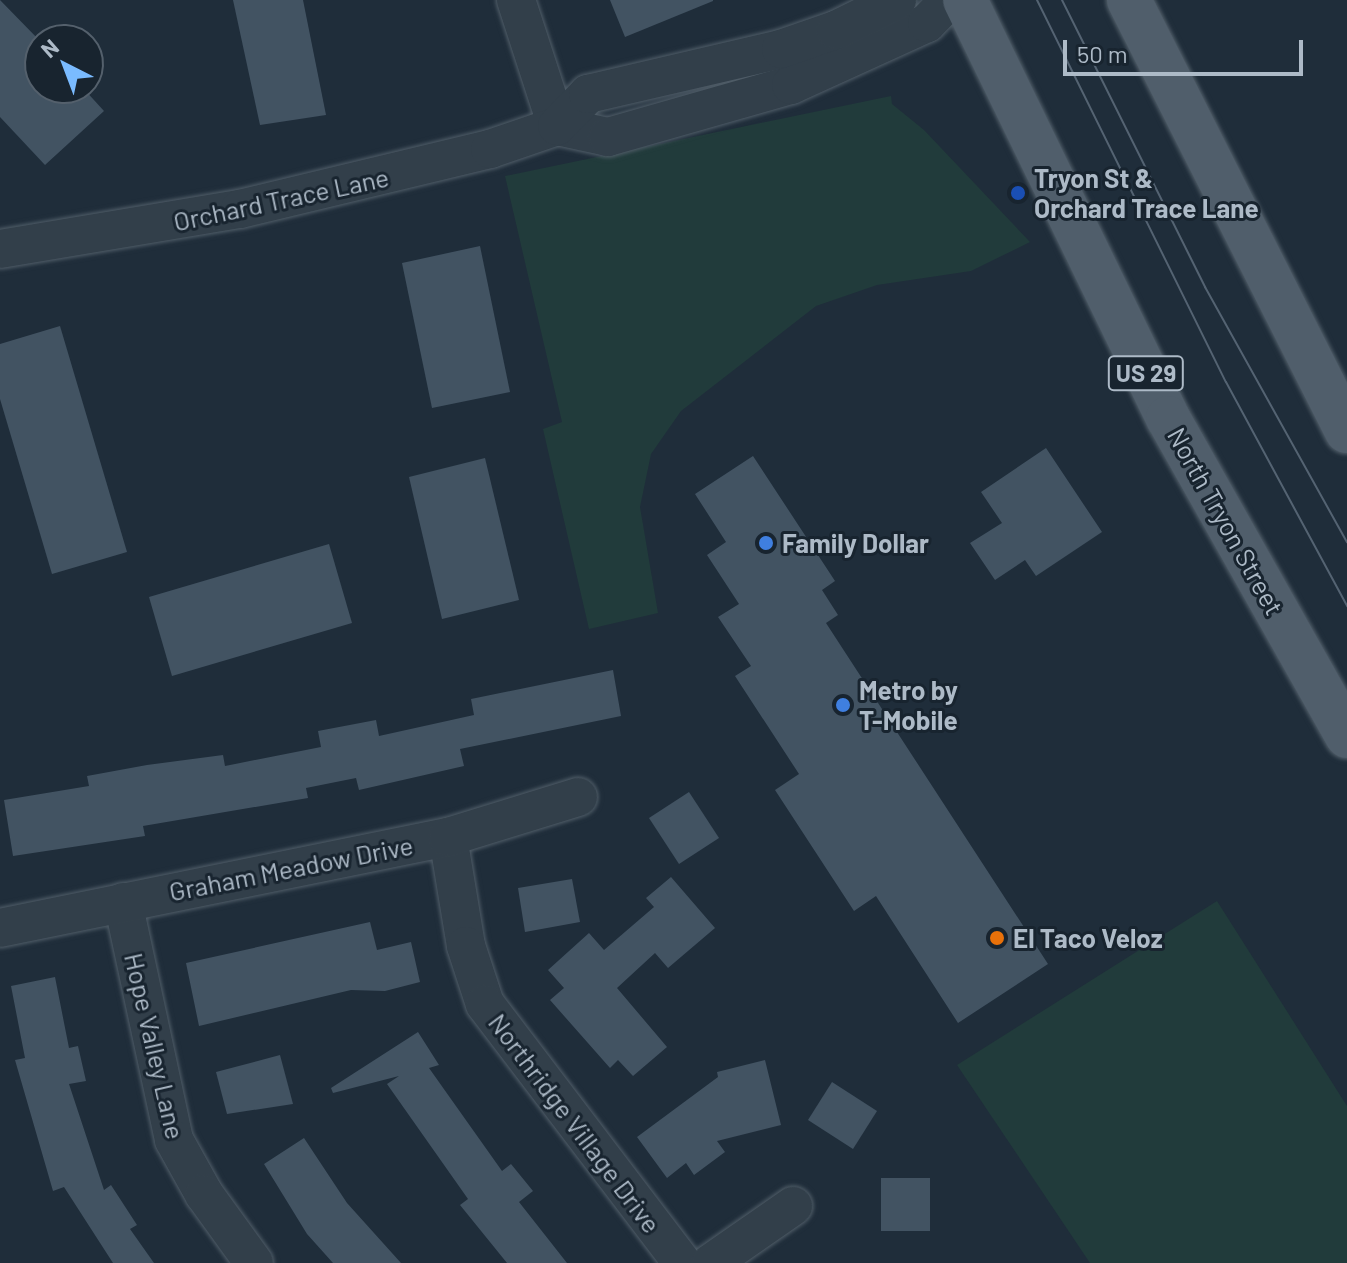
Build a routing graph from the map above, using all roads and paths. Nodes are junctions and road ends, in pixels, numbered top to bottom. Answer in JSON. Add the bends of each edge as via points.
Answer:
{"nodes":[{"id":1,"x":516,"y":0,"type":"edge"},
{"id":2,"x":897,"y":0,"type":"edge"},
{"id":3,"x":949,"y":0,"type":"edge"},
{"id":4,"x":965,"y":0,"type":"edge"},
{"id":5,"x":1129,"y":0,"type":"edge"},
{"id":6,"x":557,"y":126,"type":"junction"},
{"id":7,"x":0,"y":249,"type":"edge"},
{"id":8,"x":1347,"y":431,"type":"edge"},
{"id":9,"x":1347,"y":736,"type":"edge"},
{"id":10,"x":578,"y":797,"type":"dead end"},
{"id":11,"x":448,"y":837,"type":"junction"},
{"id":12,"x":123,"y":902,"type":"junction"},
{"id":13,"x":0,"y":928,"type":"edge"},
{"id":14,"x":793,"y":1206,"type":"dead end"},
{"id":15,"x":254,"y":1263,"type":"edge"},
{"id":16,"x":682,"y":1263,"type":"edge"},
{"id":17,"x":711,"y":1263,"type":"edge"}],
"edges":[{"from":1,"to":6,"type":"street"},
{"from":2,"to":6,"type":"street","name":"Orchard Trace Lane","via":[[781,49],[588,94]]},
{"from":3,"to":6,"type":"street","name":"Orchard Trace Lane","via":[[927,23],[791,85],[608,137]]},
{"from":4,"to":9,"type":"main road","name":"North Tryon Street","number":"US 29","via":[[1168,418]]},
{"from":5,"to":8,"type":"main road"},
{"from":6,"to":7,"type":"street","name":"Orchard Trace Lane","via":[[376,180],[81,239]]},
{"from":10,"to":11,"type":"street","name":"Graham Meadow Drive"},
{"from":11,"to":12,"type":"street","name":"Graham Meadow Drive"},
{"from":11,"to":16,"type":"street","name":"Northridge Village Drive","via":[[466,946],[485,1004]]},
{"from":12,"to":13,"type":"street","name":"Graham Meadow Drive"},
{"from":12,"to":15,"type":"street","name":"Hope Valley Lane","via":[[174,1140],[204,1194]]},
{"from":14,"to":17,"type":"street"}]}
